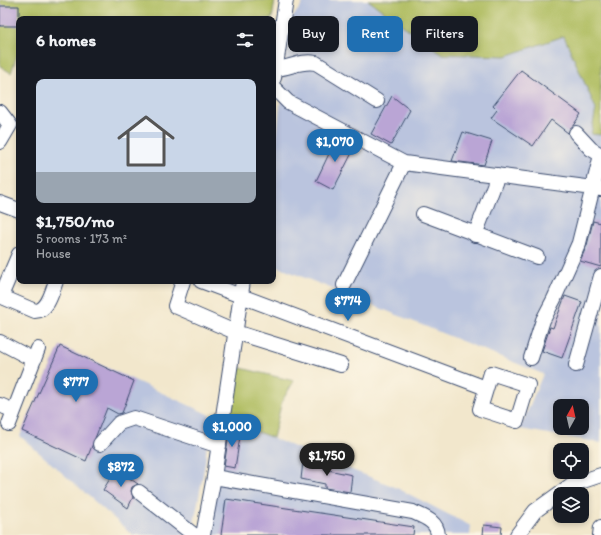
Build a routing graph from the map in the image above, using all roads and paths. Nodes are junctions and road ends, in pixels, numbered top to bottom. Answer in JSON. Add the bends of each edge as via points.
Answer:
{"nodes":[{"id":1,"x":286,"y":0,"type":"edge"},
{"id":2,"x":276,"y":62,"type":"edge"},
{"id":3,"x":276,"y":74,"type":"edge"},
{"id":4,"x":276,"y":90,"type":"edge"},
{"id":5,"x":377,"y":101,"type":"dead end"},
{"id":6,"x":0,"y":112,"type":"edge"},
{"id":7,"x":576,"y":133,"type":"dead end"},
{"id":8,"x":0,"y":142,"type":"edge"},
{"id":9,"x":601,"y":155,"type":"edge"},
{"id":10,"x":404,"y":163,"type":"junction"},
{"id":11,"x":498,"y":175,"type":"junction"},
{"id":12,"x":597,"y":188,"type":"edge"},
{"id":13,"x":0,"y":203,"type":"edge"},
{"id":14,"x":16,"y":209,"type":"edge"},
{"id":15,"x":423,"y":214,"type":"dead end"},
{"id":16,"x":475,"y":235,"type":"junction"},
{"id":17,"x":538,"y":257,"type":"dead end"},
{"id":18,"x":16,"y":261,"type":"edge"},
{"id":19,"x":601,"y":277,"type":"edge"},
{"id":20,"x":55,"y":284,"type":"edge"},
{"id":21,"x":182,"y":284,"type":"edge"},
{"id":22,"x":209,"y":284,"type":"edge"},
{"id":23,"x":243,"y":284,"type":"edge"},
{"id":24,"x":344,"y":285,"type":"dead end"},
{"id":25,"x":0,"y":296,"type":"edge"},
{"id":26,"x":241,"y":296,"type":"junction"},
{"id":27,"x":235,"y":332,"type":"junction"},
{"id":28,"x":0,"y":343,"type":"edge"},
{"id":29,"x":531,"y":358,"type":"dead end"},
{"id":30,"x":341,"y":365,"type":"dead end"},
{"id":31,"x":576,"y":365,"type":"dead end"},
{"id":32,"x":486,"y":388,"type":"dead end"},
{"id":33,"x":0,"y":406,"type":"edge"},
{"id":34,"x":14,"y":411,"type":"junction"},
{"id":35,"x":9,"y":424,"type":"dead end"},
{"id":36,"x":100,"y":444,"type":"dead end"},
{"id":37,"x":219,"y":446,"type":"junction"},
{"id":38,"x":601,"y":475,"type":"edge"},
{"id":39,"x":214,"y":477,"type":"junction"},
{"id":40,"x":139,"y":492,"type":"dead end"},
{"id":41,"x":601,"y":527,"type":"edge"},
{"id":42,"x":194,"y":535,"type":"edge"},
{"id":43,"x":203,"y":535,"type":"edge"},
{"id":44,"x":438,"y":535,"type":"edge"},
{"id":45,"x":517,"y":535,"type":"edge"},
{"id":46,"x":600,"y":535,"type":"edge"}],
"edges":[{"from":1,"to":2,"type":"street"},
{"from":3,"to":5,"type":"street","via":[[306,61],[316,63]]},
{"from":4,"to":10,"type":"street","via":[[288,102]]},
{"from":6,"to":8,"type":"street","via":[[10,125]]},
{"from":7,"to":9,"type":"street"},
{"from":9,"to":12,"type":"street"},
{"from":10,"to":11,"type":"street"},
{"from":10,"to":24,"type":"street"},
{"from":11,"to":12,"type":"street"},
{"from":11,"to":16,"type":"street"},
{"from":12,"to":29,"type":"street","via":[[579,242],[543,320]]},
{"from":13,"to":14,"type":"street"},
{"from":15,"to":16,"type":"street"},
{"from":16,"to":17,"type":"street"},
{"from":18,"to":25,"type":"street"},
{"from":19,"to":31,"type":"street"},
{"from":20,"to":25,"type":"street","via":[[45,307],[40,311]]},
{"from":21,"to":27,"type":"street","via":[[175,306]]},
{"from":22,"to":26,"type":"street"},
{"from":23,"to":26,"type":"street"},
{"from":26,"to":27,"type":"street"},
{"from":26,"to":32,"type":"street"},
{"from":27,"to":30,"type":"street"},
{"from":27,"to":37,"type":"street"},
{"from":28,"to":34,"type":"street","via":[[36,354]]},
{"from":33,"to":34,"type":"street"},
{"from":34,"to":35,"type":"street"},
{"from":36,"to":37,"type":"street","via":[[120,423],[134,418]]},
{"from":37,"to":39,"type":"street"},
{"from":38,"to":45,"type":"street","via":[[571,485],[535,511]]},
{"from":39,"to":43,"type":"street"},
{"from":39,"to":44,"type":"street","via":[[413,512],[429,519]]},
{"from":40,"to":42,"type":"street"},
{"from":41,"to":46,"type":"street"}]}
